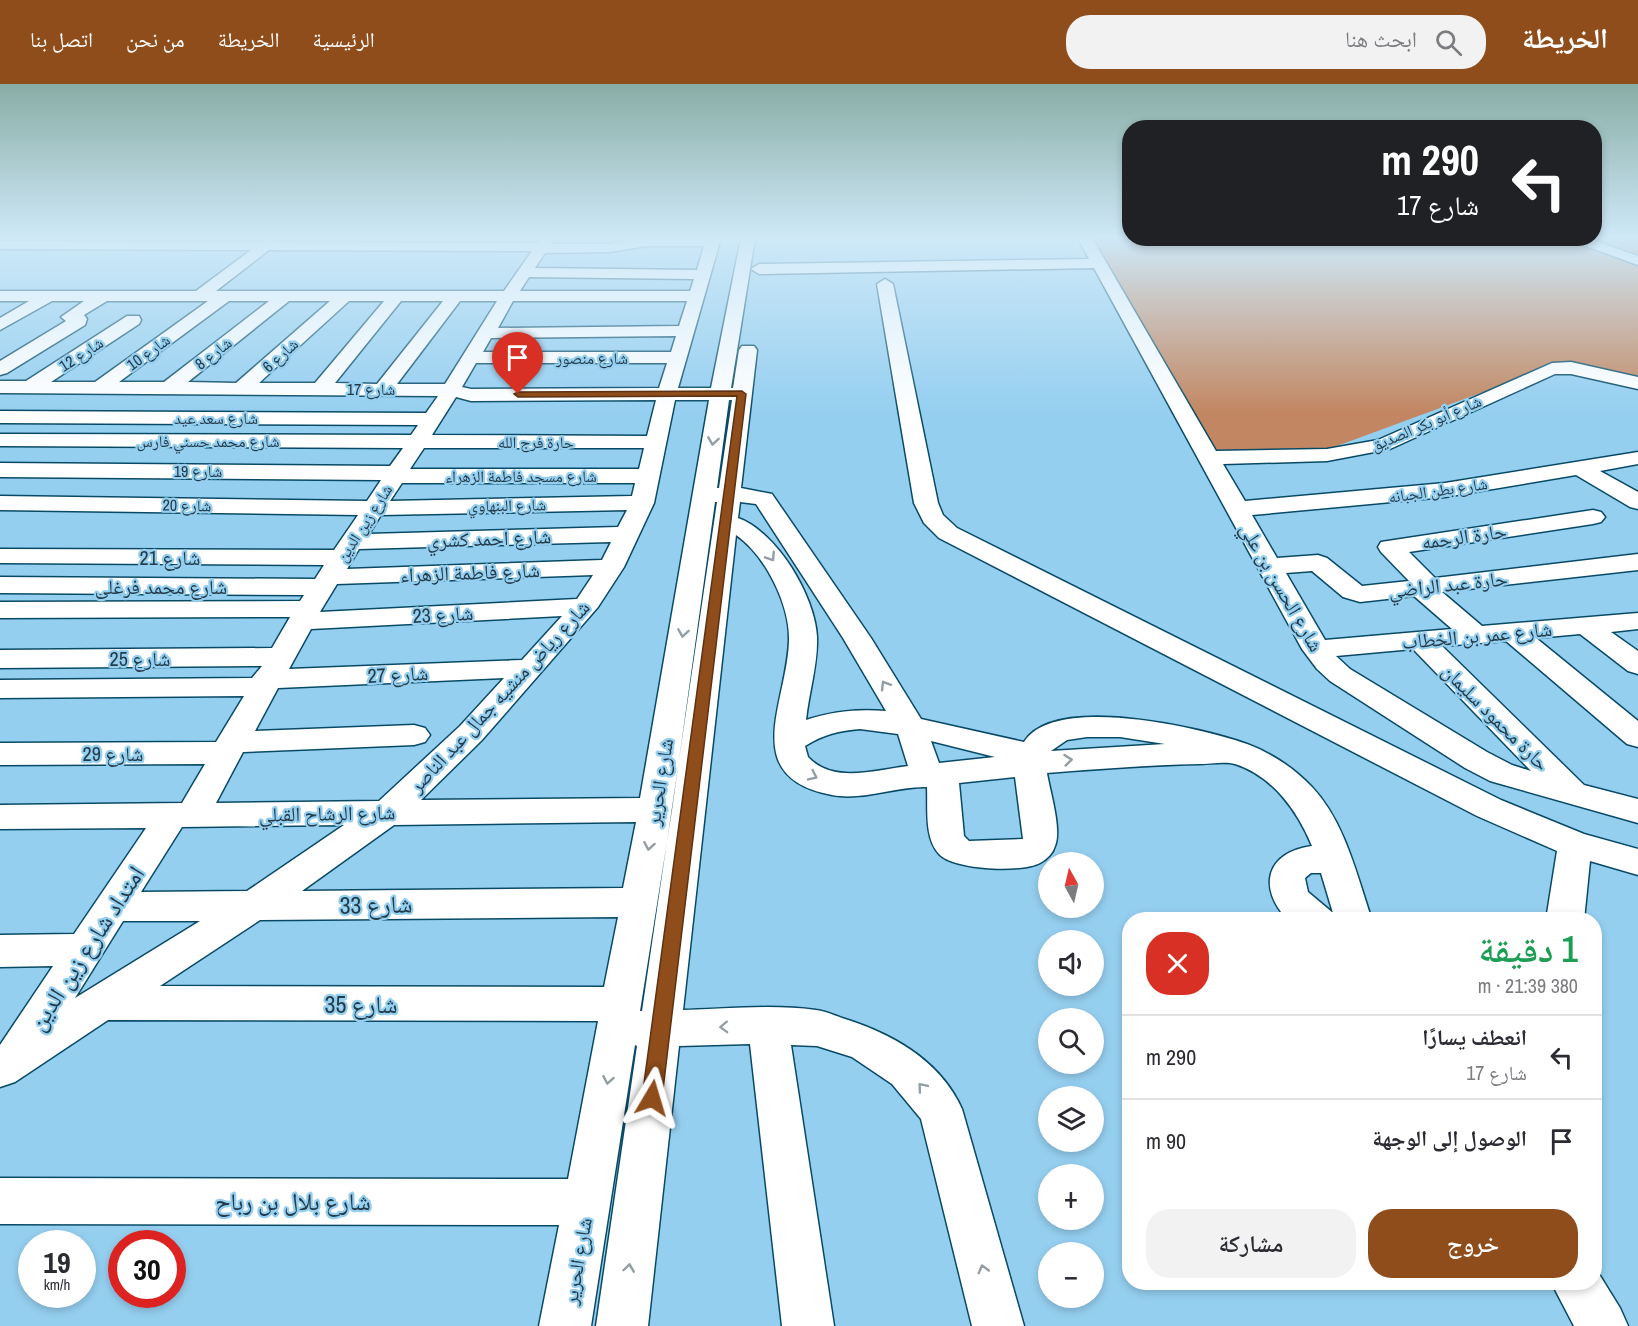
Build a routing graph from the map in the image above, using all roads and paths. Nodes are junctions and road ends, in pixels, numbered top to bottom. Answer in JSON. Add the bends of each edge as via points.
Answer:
{"nodes":[{"id":1,"x":0,"y":296,"type":"edge"},
{"id":2,"x":49,"y":296,"type":"junction"},
{"id":3,"x":104,"y":296,"type":"junction"},
{"id":4,"x":200,"y":296,"type":"joint"},
{"id":5,"x":507,"y":296,"type":"edge"},
{"id":6,"x":668,"y":296,"type":"edge"},
{"id":7,"x":697,"y":296,"type":"edge"},
{"id":8,"x":745,"y":296,"type":"edge"},
{"id":9,"x":887,"y":296,"type":"edge"},
{"id":10,"x":1117,"y":296,"type":"edge"},
{"id":11,"x":225,"y":297,"type":"junction"},
{"id":12,"x":284,"y":297,"type":"junction"},
{"id":13,"x":344,"y":297,"type":"junction"},
{"id":14,"x":396,"y":297,"type":"junction"},
{"id":15,"x":454,"y":297,"type":"joint"},
{"id":16,"x":42,"y":317,"type":"dead end"},
{"id":17,"x":106,"y":320,"type":"dead end"},
{"id":18,"x":0,"y":325,"type":"edge"},
{"id":19,"x":0,"y":341,"type":"edge"},
{"id":20,"x":470,"y":358,"type":"junction"},
{"id":21,"x":0,"y":369,"type":"edge"},
{"id":22,"x":1638,"y":383,"type":"edge"},
{"id":23,"x":0,"y":387,"type":"edge"},
{"id":24,"x":30,"y":387,"type":"junction"},
{"id":25,"x":100,"y":387,"type":"junction"},
{"id":26,"x":169,"y":388,"type":"junction"},
{"id":27,"x":242,"y":388,"type":"junction"},
{"id":28,"x":320,"y":389,"type":"junction"},
{"id":29,"x":383,"y":389,"type":"junction"},
{"id":30,"x":451,"y":390,"type":"junction"},
{"id":31,"x":731,"y":394,"type":"junction"},
{"id":32,"x":665,"y":401,"type":"junction"},
{"id":33,"x":0,"y":417,"type":"edge"},
{"id":34,"x":432,"y":419,"type":"junction"},
{"id":35,"x":0,"y":440,"type":"edge"},
{"id":36,"x":416,"y":442,"type":"junction"},
{"id":37,"x":656,"y":442,"type":"junction"},
{"id":38,"x":1208,"y":458,"type":"junction"},
{"id":39,"x":1638,"y":458,"type":"edge"},
{"id":40,"x":1577,"y":467,"type":"junction"},
{"id":41,"x":0,"y":470,"type":"edge"},
{"id":42,"x":395,"y":475,"type":"junction"},
{"id":43,"x":645,"y":489,"type":"junction"},
{"id":44,"x":1638,"y":502,"type":"edge"},
{"id":45,"x":0,"y":503,"type":"edge"},
{"id":46,"x":720,"y":504,"type":"junction"},
{"id":47,"x":373,"y":508,"type":"junction"},
{"id":48,"x":1237,"y":509,"type":"junction"},
{"id":49,"x":1593,"y":517,"type":"dead end"},
{"id":50,"x":627,"y":534,"type":"junction"},
{"id":51,"x":466,"y":539,"type":"junction"},
{"id":52,"x":0,"y":556,"type":"edge"},
{"id":53,"x":1638,"y":562,"type":"edge"},
{"id":54,"x":335,"y":566,"type":"junction"},
{"id":55,"x":1269,"y":566,"type":"junction"},
{"id":56,"x":611,"y":567,"type":"junction"},
{"id":57,"x":455,"y":572,"type":"junction"},
{"id":58,"x":0,"y":585,"type":"edge"},
{"id":59,"x":1425,"y":586,"type":"junction"},
{"id":60,"x":585,"y":608,"type":"junction"},
{"id":61,"x":0,"y":610,"type":"edge"},
{"id":62,"x":304,"y":615,"type":"junction"},
{"id":63,"x":1638,"y":621,"type":"edge"},
{"id":64,"x":1586,"y":626,"type":"junction"},
{"id":65,"x":1512,"y":632,"type":"junction"},
{"id":66,"x":1476,"y":635,"type":"junction"},
{"id":67,"x":1420,"y":640,"type":"junction"},
{"id":68,"x":1371,"y":644,"type":"junction"},
{"id":69,"x":1316,"y":649,"type":"junction"},
{"id":70,"x":0,"y":659,"type":"edge"},
{"id":71,"x":1638,"y":665,"type":"edge"},
{"id":72,"x":1393,"y":666,"type":"dead end"},
{"id":73,"x":531,"y":668,"type":"junction"},
{"id":74,"x":269,"y":675,"type":"junction"},
{"id":75,"x":0,"y":689,"type":"edge"},
{"id":76,"x":911,"y":727,"type":"junction"},
{"id":77,"x":414,"y":735,"type":"dead end"},
{"id":78,"x":1638,"y":737,"type":"edge"},
{"id":79,"x":790,"y":741,"type":"junction"},
{"id":80,"x":228,"y":747,"type":"junction"},
{"id":81,"x":0,"y":754,"type":"edge"},
{"id":82,"x":1030,"y":759,"type":"junction"},
{"id":83,"x":935,"y":775,"type":"junction"},
{"id":84,"x":1573,"y":794,"type":"junction"},
{"id":85,"x":655,"y":810,"type":"junction"},
{"id":86,"x":1638,"y":811,"type":"edge"},
{"id":87,"x":388,"y":812,"type":"junction"},
{"id":88,"x":182,"y":815,"type":"junction"},
{"id":89,"x":0,"y":817,"type":"edge"},
{"id":90,"x":1575,"y":844,"type":"junction"},
{"id":91,"x":1332,"y":860,"type":"junction"},
{"id":92,"x":1638,"y":862,"type":"edge"},
{"id":93,"x":639,"y":902,"type":"junction"},
{"id":94,"x":253,"y":906,"type":"junction"},
{"id":95,"x":113,"y":907,"type":"junction"},
{"id":96,"x":1307,"y":912,"type":"edge"},
{"id":97,"x":1351,"y":912,"type":"edge"},
{"id":98,"x":1565,"y":912,"type":"edge"},
{"id":99,"x":85,"y":950,"type":"junction"},
{"id":100,"x":0,"y":951,"type":"edge"},
{"id":101,"x":667,"y":983,"type":"junction"},
{"id":102,"x":101,"y":1003,"type":"junction"},
{"id":103,"x":621,"y":1006,"type":"junction"},
{"id":104,"x":768,"y":1026,"type":"junction"},
{"id":105,"x":662,"y":1029,"type":"junction"},
{"id":106,"x":8,"y":1058,"type":"edge"},
{"id":107,"x":0,"y":1201,"type":"edge"},
{"id":108,"x":587,"y":1202,"type":"junction"},
{"id":109,"x":1581,"y":1290,"type":"edge"},
{"id":110,"x":565,"y":1326,"type":"edge"},
{"id":111,"x":622,"y":1326,"type":"edge"},
{"id":112,"x":808,"y":1326,"type":"edge"},
{"id":113,"x":998,"y":1326,"type":"edge"},
{"id":114,"x":1602,"y":1326,"type":"edge"}],
"edges":[{"from":1,"to":2,"type":"street"},
{"from":2,"to":3,"type":"street"},
{"from":2,"to":18,"type":"street"},
{"from":3,"to":4,"type":"street"},
{"from":3,"to":21,"type":"street","via":[[69,317],[79,321]]},
{"from":4,"to":11,"type":"street"},
{"from":5,"to":20,"type":"street","name":"شارع زين الدين"},
{"from":6,"to":20,"type":"street","name":"شارع منصور"},
{"from":7,"to":32,"type":"street","name":"شارع رياض منشيه جمال عبد الناصر"},
{"from":8,"to":31,"type":"street","name":"شارع الحرير"},
{"from":9,"to":90,"type":"street","via":[[926,503],[932,518],[948,533],[1478,803]]},
{"from":10,"to":38,"type":"street","name":"شارع الحسن بن علي"},
{"from":11,"to":12,"type":"street"},
{"from":11,"to":25,"type":"street","name":"شارع 10"},
{"from":12,"to":13,"type":"street"},
{"from":12,"to":26,"type":"street","name":"شارع 8"},
{"from":13,"to":14,"type":"street"},
{"from":13,"to":27,"type":"street","name":"شارع 6"},
{"from":14,"to":15,"type":"street"},
{"from":14,"to":28,"type":"street"},
{"from":15,"to":29,"type":"street"},
{"from":16,"to":19,"type":"street"},
{"from":17,"to":24,"type":"street","name":"شارع 12","via":[[142,321]]},
{"from":20,"to":30,"type":"street","name":"شارع زين الدين"},
{"from":22,"to":38,"type":"street","name":"شارع أبو بكر الصديق","via":[[1562,368],[1383,445],[1327,455]]},
{"from":23,"to":24,"type":"street","name":"شارع 17"},
{"from":24,"to":25,"type":"street","name":"شارع 17"},
{"from":25,"to":26,"type":"street","name":"شارع 17"},
{"from":26,"to":27,"type":"street","name":"شارع 17"},
{"from":27,"to":28,"type":"street","name":"شارع 17"},
{"from":28,"to":29,"type":"street","name":"شارع 17"},
{"from":29,"to":30,"type":"street","name":"شارع 17"},
{"from":30,"to":32,"type":"street","name":"شارع 17","via":[[471,394],[565,394],[562,408],[569,412]]},
{"from":30,"to":34,"type":"street","name":"شارع زين الدين"},
{"from":31,"to":32,"type":"street"},
{"from":31,"to":46,"type":"street","name":"شارع الحرير"},
{"from":32,"to":37,"type":"street","name":"شارع رياض منشيه جمال عبد الناصر"},
{"from":33,"to":34,"type":"street","name":"شارع سعد عيد"},
{"from":34,"to":36,"type":"street","name":"شارع زين الدين"},
{"from":35,"to":36,"type":"street","name":"شارع محمد حسني فارس"},
{"from":36,"to":37,"type":"street","name":"حارة فرج الله"},
{"from":36,"to":42,"type":"street","name":"شارع زين الدين"},
{"from":37,"to":43,"type":"street","name":"شارع رياض منشيه جمال عبد الناصر"},
{"from":38,"to":48,"type":"street","name":"شارع الحسن بن علي"},
{"from":39,"to":40,"type":"street","name":"شارع بطن الجبانه"},
{"from":40,"to":44,"type":"street"},
{"from":40,"to":48,"type":"street","name":"شارع بطن الجبانه","via":[[1478,486],[1365,500]]},
{"from":41,"to":42,"type":"street","name":"شارع 19"},
{"from":42,"to":43,"type":"street","name":"شارع مسجد فاطمة الزهراء"},
{"from":42,"to":47,"type":"street","name":"شارع زين الدين"},
{"from":43,"to":47,"type":"street","name":"شارع البنهاوي"},
{"from":43,"to":50,"type":"street","name":"شارع رياض منشيه جمال عبد الناصر"},
{"from":45,"to":47,"type":"street","name":"شارع 20"},
{"from":76,"to":46,"type":"street","one_way":true,"via":[[764,499],[758,496]]},
{"from":46,"to":79,"type":"street","one_way":true,"via":[[760,541],[779,570],[797,614],[803,639]]},
{"from":46,"to":85,"type":"street","name":"شارع الحرير","one_way":true},
{"from":46,"to":101,"type":"street","name":"شارع الحرير"},
{"from":47,"to":54,"type":"street","name":"شارع زين الدين"},
{"from":48,"to":55,"type":"street","name":"شارع الحسن بن علي"},
{"from":49,"to":59,"type":"street","name":"حارة الرحمه","via":[[1390,547]]},
{"from":50,"to":51,"type":"street","name":"شارع احمد كشري"},
{"from":50,"to":56,"type":"street","name":"شارع رياض منشيه جمال عبد الناصر"},
{"from":51,"to":54,"type":"street","name":"شارع احمد كشري"},
{"from":51,"to":57,"type":"street"},
{"from":52,"to":54,"type":"street","name":"شارع 21"},
{"from":53,"to":59,"type":"street","name":"حارة عبد الراضي"},
{"from":54,"to":57,"type":"street","name":"شارع فاطمة الزهراء"},
{"from":54,"to":58,"type":"street","name":"شارع محمد فرغلى"},
{"from":54,"to":62,"type":"street","name":"شارع زين الدين"},
{"from":55,"to":59,"type":"street","name":"حارة عبد الراضي","via":[[1318,563],[1360,594]]},
{"from":55,"to":69,"type":"street","name":"شارع الحسن بن علي"},
{"from":56,"to":57,"type":"street","name":"شارع فاطمة الزهراء"},
{"from":56,"to":60,"type":"street","name":"شارع رياض منشيه جمال عبد الناصر"},
{"from":59,"to":66,"type":"street"},
{"from":60,"to":62,"type":"street","name":"شارع 23"},
{"from":60,"to":73,"type":"street","name":"شارع رياض منشيه جمال عبد الناصر"},
{"from":61,"to":62,"type":"street","name":"شارع 23"},
{"from":62,"to":74,"type":"street","name":"شارع زين الدين"},
{"from":63,"to":64,"type":"street","name":"شارع عمر بن الخطاب"},
{"from":64,"to":65,"type":"street","name":"شارع عمر بن الخطاب"},
{"from":64,"to":71,"type":"street"},
{"from":65,"to":66,"type":"street","name":"شارع عمر بن الخطاب"},
{"from":65,"to":78,"type":"street"},
{"from":66,"to":67,"type":"street","name":"شارع عمر بن الخطاب"},
{"from":67,"to":68,"type":"street","name":"شارع عمر بن الخطاب"},
{"from":67,"to":84,"type":"street","name":"حارة محمود سليمان"},
{"from":68,"to":69,"type":"street","name":"شارع عمر بن الخطاب"},
{"from":68,"to":72,"type":"street"},
{"from":69,"to":84,"type":"street","name":"شارع الحسن بن علي","via":[[1340,675],[1476,760],[1501,773]]},
{"from":70,"to":74,"type":"street","name":"شارع 25"},
{"from":73,"to":74,"type":"street","name":"شارع 27"},
{"from":73,"to":87,"type":"street","name":"شارع رياض منشيه جمال عبد الناصر","via":[[471,733]]},
{"from":74,"to":75,"type":"street","name":"شارع 27"},
{"from":74,"to":80,"type":"street","name":"شارع زين الدين"},
{"from":76,"to":79,"type":"street","via":[[869,719],[834,722],[810,729]]},
{"from":76,"to":82,"type":"street"},
{"from":76,"to":83,"type":"street"},
{"from":77,"to":80,"type":"street","name":"شارع 29"},
{"from":79,"to":83,"type":"street","one_way":true,"via":[[792,760],[808,775],[833,784]]},
{"from":80,"to":81,"type":"street","name":"شارع 29"},
{"from":80,"to":88,"type":"street","name":"شارع زين الدين"},
{"from":82,"to":83,"type":"street"},
{"from":82,"to":83,"type":"street","via":[[1041,835],[1038,846],[1027,854],[958,851],[947,836]]},
{"from":82,"to":91,"type":"street","via":[[1039,741],[1056,732],[1116,727],[1196,739],[1266,767],[1292,786],[1311,808]]},
{"from":84,"to":86,"type":"street","name":"شارع الحسن بن علي"},
{"from":85,"to":87,"type":"street","name":"شارع الرشاح القبلي"},
{"from":85,"to":93,"type":"street","name":"شارع الحرير","one_way":true},
{"from":87,"to":88,"type":"street","name":"شارع الرشاح القبلي"},
{"from":87,"to":94,"type":"street","name":"شارع رياض منشيه جمال عبد الناصر"},
{"from":88,"to":89,"type":"street","name":"شارع الرشاح القبلي"},
{"from":88,"to":95,"type":"street","name":"امتداد شارع زين الدين"},
{"from":90,"to":92,"type":"street"},
{"from":90,"to":98,"type":"street"},
{"from":91,"to":96,"type":"street","via":[[1312,859],[1296,864],[1287,874],[1287,889]]},
{"from":91,"to":97,"type":"street"},
{"from":93,"to":94,"type":"street","name":"شارع 33"},
{"from":93,"to":103,"type":"street","name":"شارع الحرير"},
{"from":94,"to":95,"type":"street","name":"شارع 33"},
{"from":94,"to":102,"type":"street","name":"شارع رياض منشيه جمال عبد الناصر"},
{"from":95,"to":99,"type":"street","name":"امتداد شارع زين الدين"},
{"from":99,"to":100,"type":"street"},
{"from":99,"to":106,"type":"street","name":"امتداد شارع زين الدين"},
{"from":101,"to":103,"type":"street"},
{"from":101,"to":105,"type":"street","name":"شارع الحرير"},
{"from":102,"to":103,"type":"street","name":"شارع 35"},
{"from":102,"to":106,"type":"street","name":"شارع رياض منشيه جمال عبد الناصر"},
{"from":103,"to":105,"type":"street"},
{"from":103,"to":108,"type":"street","name":"شارع الحرير","one_way":true},
{"from":104,"to":105,"type":"street","one_way":true},
{"from":104,"to":112,"type":"street"},
{"from":113,"to":104,"type":"street","one_way":true,"via":[[940,1109],[907,1070],[865,1043],[817,1029]]},
{"from":111,"to":105,"type":"street","name":"شارع الحرير","one_way":true},
{"from":107,"to":108,"type":"street","name":"شارع بلال بن رباح"},
{"from":108,"to":110,"type":"street","name":"شارع الحرير"},
{"from":109,"to":114,"type":"street"}]}
